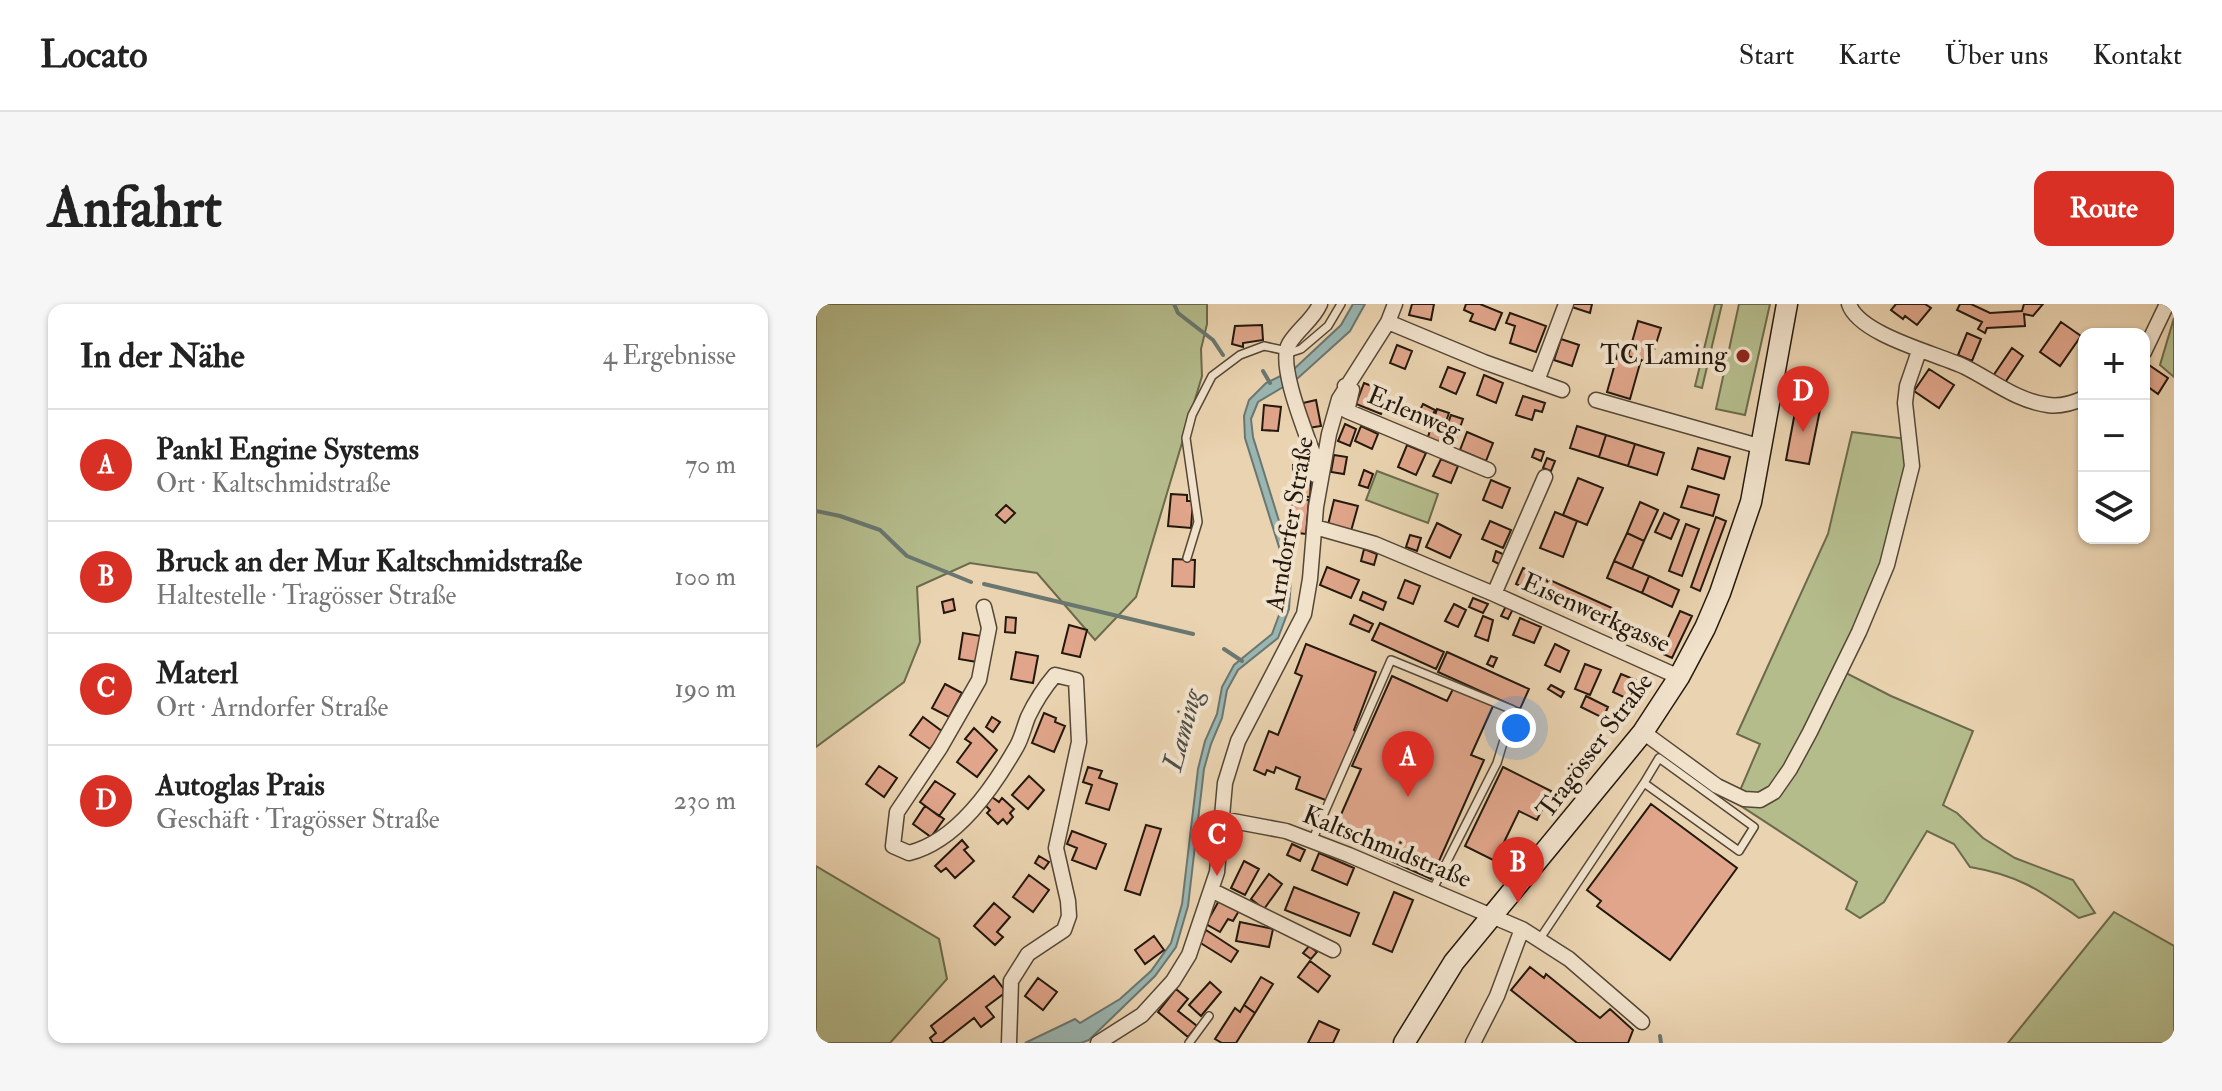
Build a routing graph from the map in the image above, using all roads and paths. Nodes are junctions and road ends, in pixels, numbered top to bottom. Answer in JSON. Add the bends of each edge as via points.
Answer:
{"nodes":[{"id":1,"x":1320,"y":304,"type":"edge"},
{"id":2,"x":1341,"y":304,"type":"edge"},
{"id":3,"x":1395,"y":304,"type":"edge"},
{"id":4,"x":1566,"y":304,"type":"edge"},
{"id":5,"x":1787,"y":304,"type":"edge"},
{"id":6,"x":1849,"y":304,"type":"edge"},
{"id":7,"x":2167,"y":304,"type":"edge"},
{"id":8,"x":1388,"y":322,"type":"junction"},
{"id":9,"x":2150,"y":339,"type":"edge"},
{"id":10,"x":1919,"y":351,"type":"junction"},
{"id":11,"x":1286,"y":358,"type":"junction"},
{"id":12,"x":1537,"y":381,"type":"junction"},
{"id":13,"x":1345,"y":386,"type":"junction"},
{"id":14,"x":1562,"y":390,"type":"dead end"},
{"id":15,"x":2078,"y":399,"type":"edge"},
{"id":16,"x":1596,"y":400,"type":"dead end"},
{"id":17,"x":1762,"y":447,"type":"junction"},
{"id":18,"x":1488,"y":470,"type":"dead end"},
{"id":19,"x":1545,"y":477,"type":"dead end"},
{"id":20,"x":1316,"y":507,"type":"junction"},
{"id":21,"x":1315,"y":527,"type":"junction"},
{"id":22,"x":1187,"y":558,"type":"dead end"},
{"id":23,"x":1494,"y":594,"type":"junction"},
{"id":24,"x":984,"y":607,"type":"dead end"},
{"id":25,"x":1679,"y":677,"type":"junction"},
{"id":26,"x":1643,"y":732,"type":"junction"},
{"id":27,"x":1644,"y":783,"type":"junction"},
{"id":28,"x":1222,"y":819,"type":"junction"},
{"id":29,"x":1312,"y":841,"type":"junction"},
{"id":30,"x":1211,"y":890,"type":"junction"},
{"id":31,"x":1432,"y":891,"type":"junction"},
{"id":32,"x":1491,"y":915,"type":"junction"},
{"id":33,"x":1522,"y":929,"type":"junction"},
{"id":34,"x":1539,"y":940,"type":"junction"},
{"id":35,"x":1333,"y":950,"type":"dead end"},
{"id":36,"x":1209,"y":1016,"type":"dead end"},
{"id":37,"x":1642,"y":1022,"type":"dead end"},
{"id":38,"x":1009,"y":1043,"type":"edge"},
{"id":39,"x":1098,"y":1043,"type":"edge"},
{"id":40,"x":1189,"y":1043,"type":"edge"},
{"id":41,"x":1404,"y":1043,"type":"edge"},
{"id":42,"x":1473,"y":1043,"type":"edge"}],
"edges":[{"from":1,"to":11,"type":"street","via":[[1290,343]]},
{"from":2,"to":11,"type":"lane","via":[[1316,338]]},
{"from":3,"to":8,"type":"street","name":"Arndorfer Straße"},
{"from":4,"to":12,"type":"street"},
{"from":5,"to":17,"type":"main road","name":"Tragösser Straße"},
{"from":6,"to":10,"type":"street","via":[[1877,331]]},
{"from":7,"to":9,"type":"street"},
{"from":8,"to":12,"type":"street"},
{"from":8,"to":13,"type":"street","name":"Arndorfer Straße"},
{"from":10,"to":15,"type":"street","via":[[1963,366],[2028,401],[2051,406]]},
{"from":10,"to":26,"type":"street","via":[[1905,403],[1912,466],[1887,565],[1810,732],[1774,792],[1760,800],[1744,799],[1717,786]]},
{"from":11,"to":20,"type":"street","via":[[1315,459]]},
{"from":11,"to":22,"type":"lane","via":[[1264,346],[1240,355],[1212,376],[1192,415],[1186,438],[1198,522]]},
{"from":12,"to":14,"type":"street"},
{"from":13,"to":18,"type":"street","name":"Erlenweg","via":[[1352,390],[1347,411]]},
{"from":13,"to":20,"type":"street","name":"Arndorfer Straße","via":[[1329,434]]},
{"from":16,"to":17,"type":"street"},
{"from":17,"to":25,"type":"main road","name":"Tragösser Straße","via":[[1733,557]]},
{"from":19,"to":23,"type":"street","name":"Eisenwerkgasse"},
{"from":20,"to":21,"type":"street","name":"Arndorfer Straße"},
{"from":21,"to":23,"type":"street","name":"Eisenwerkgasse","via":[[1375,544]]},
{"from":21,"to":28,"type":"street","name":"Arndorfer Straße","via":[[1304,614],[1238,741],[1225,783]]},
{"from":23,"to":25,"type":"street","name":"Eisenwerkgasse"},
{"from":24,"to":38,"type":"street","via":[[989,628],[979,680],[897,812],[893,846],[909,853],[945,834],[980,802],[1019,744],[1041,692],[1055,675],[1076,680],[1079,742],[1056,848],[1069,916],[1064,930],[1028,954],[1011,981]]},
{"from":25,"to":26,"type":"main road","name":"Tragösser Straße"},
{"from":26,"to":32,"type":"main road","name":"Tragösser Straße"},
{"from":27,"to":27,"type":"lane","via":[[1659,758],[1754,827],[1739,851]]},
{"from":27,"to":34,"type":"lane"},
{"from":28,"to":29,"type":"street","name":"Kaltschmidstraße"},
{"from":28,"to":30,"type":"street","name":"Arndorfer Straße"},
{"from":29,"to":31,"type":"street","name":"Kaltschmidstraße"},
{"from":29,"to":31,"type":"lane","via":[[1391,660],[1513,710],[1497,763]]},
{"from":30,"to":35,"type":"street"},
{"from":30,"to":39,"type":"street","name":"Arndorfer Straße","via":[[1189,955],[1173,981],[1142,1015]]},
{"from":31,"to":32,"type":"street","name":"Kaltschmidstraße"},
{"from":32,"to":33,"type":"street","name":"Kaltschmidstraße"},
{"from":32,"to":41,"type":"main road","name":"Tragösser Straße","via":[[1454,962]]},
{"from":33,"to":34,"type":"street","name":"Kaltschmidstraße"},
{"from":33,"to":42,"type":"street"},
{"from":34,"to":37,"type":"street","name":"Kaltschmidstraße"},
{"from":36,"to":40,"type":"lane"}]}
